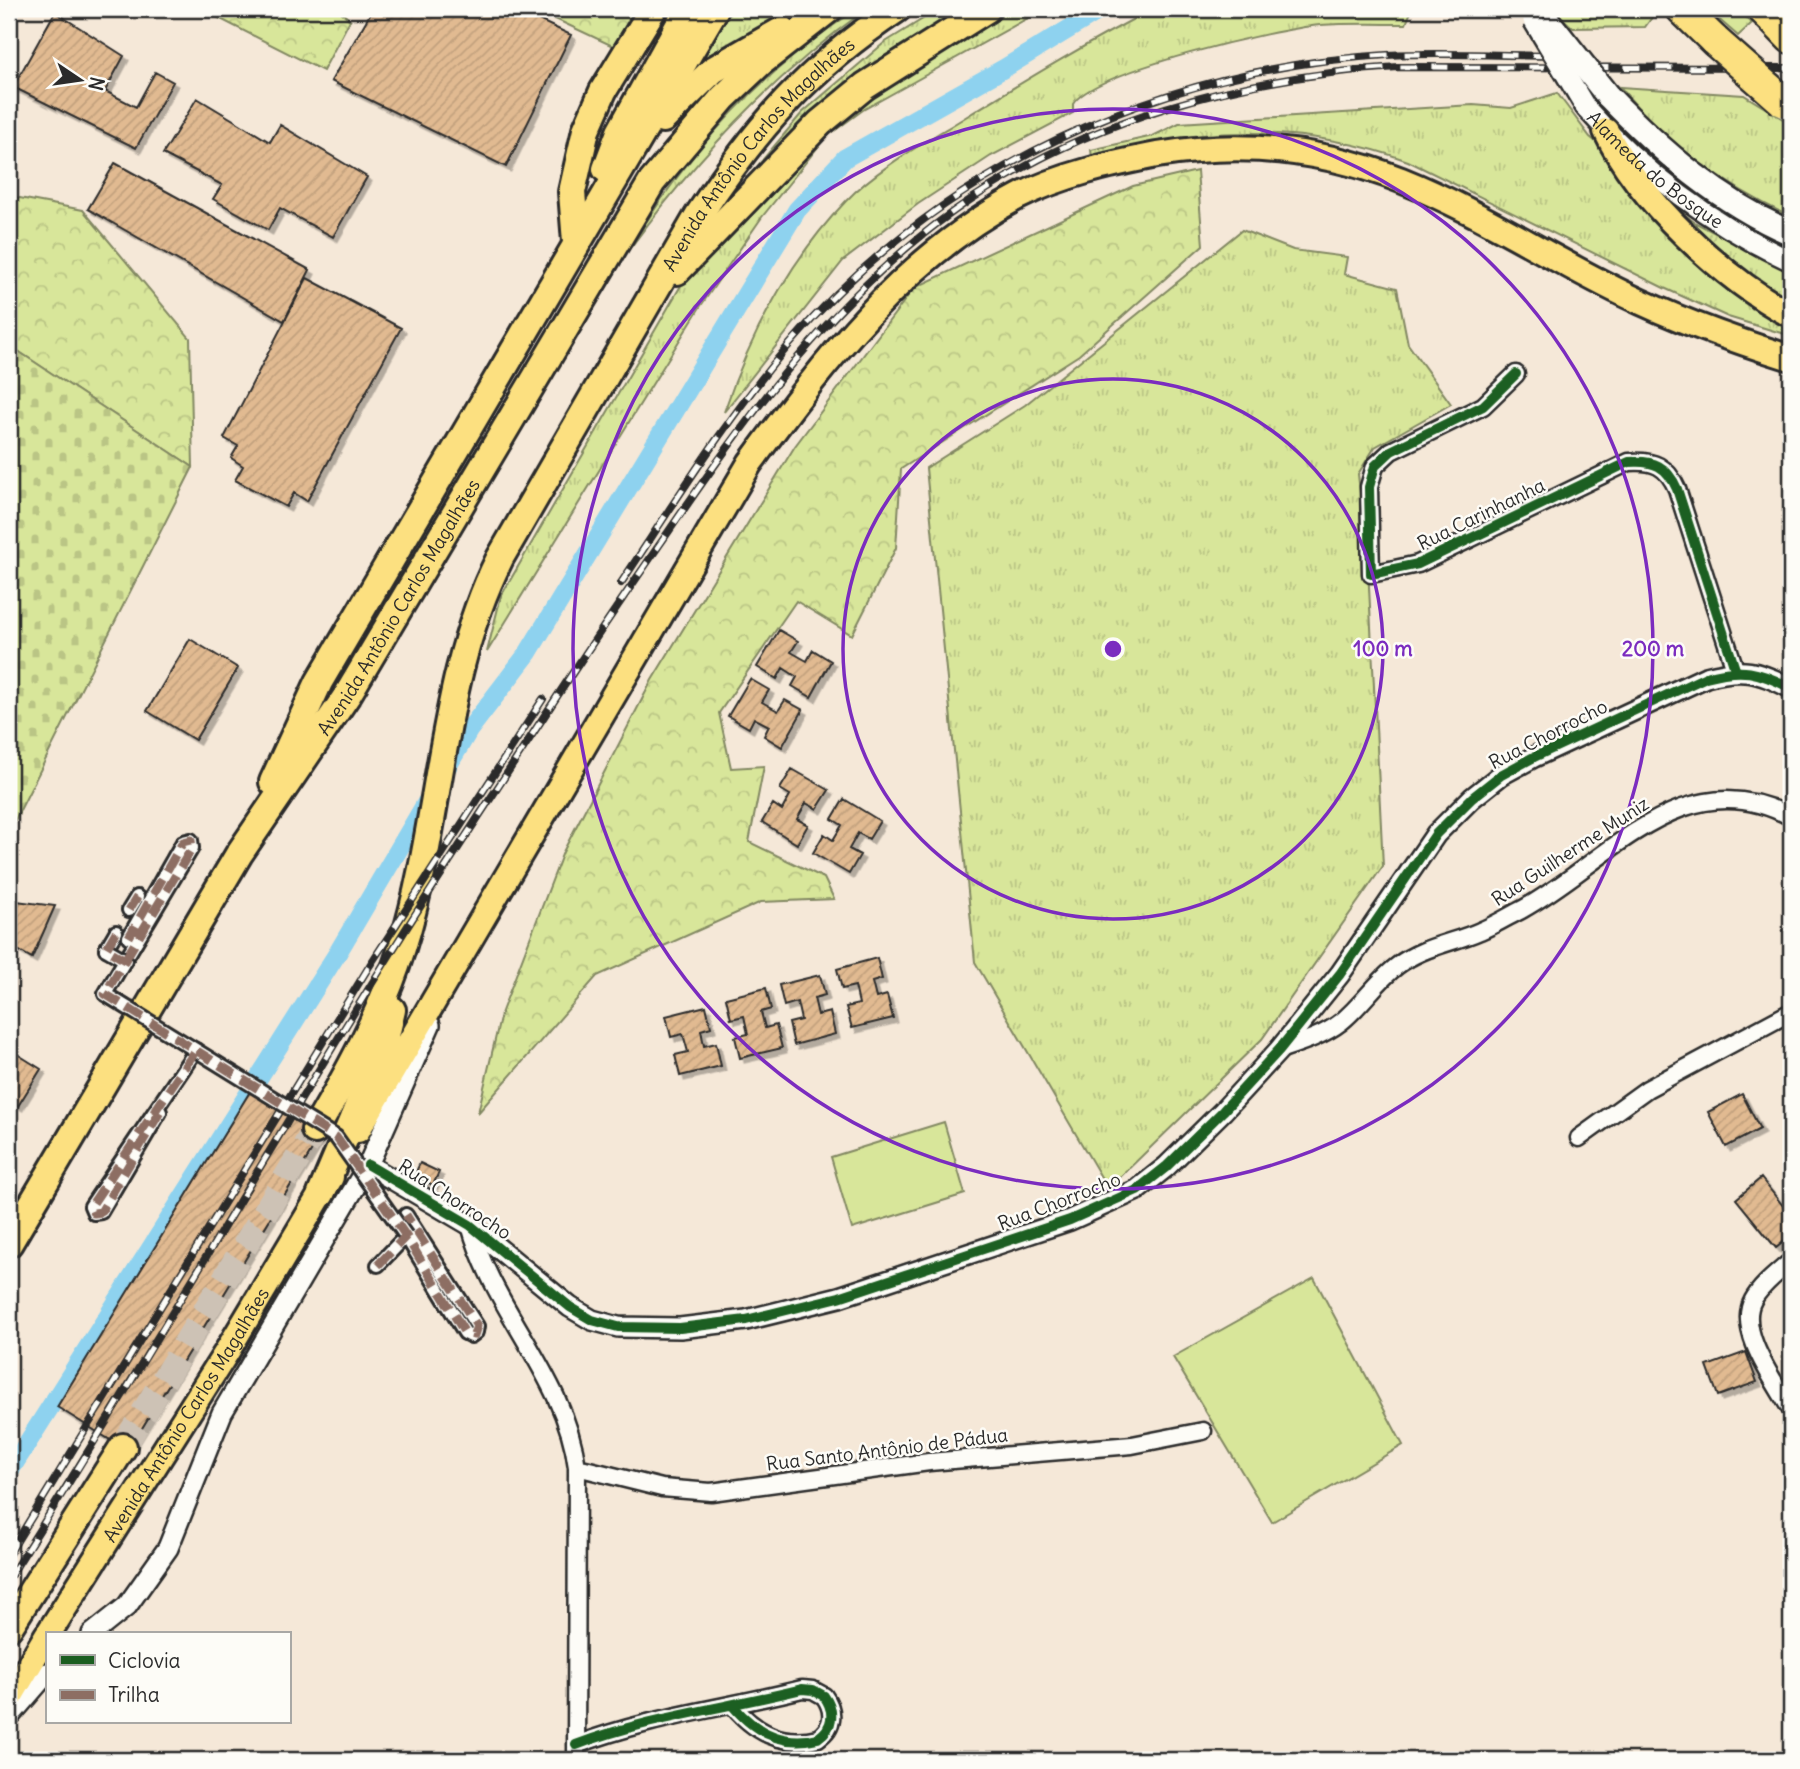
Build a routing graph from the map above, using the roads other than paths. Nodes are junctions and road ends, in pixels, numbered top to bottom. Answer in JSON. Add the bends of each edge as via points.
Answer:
{"nodes":[{"id":1,"x":653,"y":9,"type":"edge"},
{"id":2,"x":688,"y":9,"type":"edge"},
{"id":3,"x":715,"y":9,"type":"edge"},
{"id":4,"x":827,"y":9,"type":"edge"},
{"id":5,"x":897,"y":9,"type":"edge"},
{"id":6,"x":987,"y":9,"type":"edge"},
{"id":7,"x":1682,"y":9,"type":"edge"},
{"id":8,"x":1763,"y":9,"type":"edge"},
{"id":9,"x":1538,"y":16,"type":"edge"},
{"id":10,"x":1791,"y":38,"type":"edge"},
{"id":11,"x":1787,"y":104,"type":"edge"},
{"id":12,"x":1606,"y":131,"type":"junction"},
{"id":13,"x":584,"y":227,"type":"junction"},
{"id":14,"x":1791,"y":233,"type":"edge"},
{"id":15,"x":1791,"y":261,"type":"edge"},
{"id":16,"x":648,"y":302,"type":"junction"},
{"id":17,"x":1791,"y":315,"type":"edge"},
{"id":18,"x":1791,"y":358,"type":"edge"},
{"id":19,"x":1516,"y":374,"type":"dead end"},
{"id":20,"x":1735,"y":669,"type":"junction"},
{"id":21,"x":1791,"y":688,"type":"edge"},
{"id":22,"x":1791,"y":817,"type":"edge"},
{"id":23,"x":239,"y":854,"type":"junction"},
{"id":24,"x":137,"y":897,"type":"dead end"},
{"id":25,"x":129,"y":910,"type":"dead end"},
{"id":26,"x":116,"y":932,"type":"dead end"},
{"id":27,"x":129,"y":937,"type":"dead end"},
{"id":28,"x":403,"y":947,"type":"junction"},
{"id":29,"x":462,"y":951,"type":"junction"},
{"id":30,"x":125,"y":960,"type":"junction"},
{"id":31,"x":1791,"y":1012,"type":"edge"},
{"id":32,"x":196,"y":1050,"type":"junction"},
{"id":33,"x":1279,"y":1051,"type":"junction"},
{"id":34,"x":160,"y":1112,"type":"dead end"},
{"id":35,"x":315,"y":1130,"type":"tunnel mouth"},
{"id":36,"x":1579,"y":1138,"type":"dead end"},
{"id":37,"x":368,"y":1165,"type":"junction"},
{"id":38,"x":321,"y":1194,"type":"junction"},
{"id":39,"x":406,"y":1214,"type":"dead end"},
{"id":40,"x":470,"y":1225,"type":"junction"},
{"id":41,"x":406,"y":1236,"type":"junction"},
{"id":42,"x":10,"y":1240,"type":"edge"},
{"id":43,"x":1791,"y":1261,"type":"edge"},
{"id":44,"x":378,"y":1265,"type":"dead end"},
{"id":45,"x":1791,"y":1410,"type":"edge"},
{"id":46,"x":1203,"y":1431,"type":"dead end"},
{"id":47,"x":122,"y":1447,"type":"tunnel mouth"},
{"id":48,"x":577,"y":1468,"type":"junction"},
{"id":49,"x":9,"y":1627,"type":"edge"},
{"id":50,"x":50,"y":1632,"type":"edge"},
{"id":51,"x":94,"y":1632,"type":"edge"},
{"id":52,"x":46,"y":1638,"type":"edge"},
{"id":53,"x":46,"y":1674,"type":"edge"},
{"id":54,"x":9,"y":1699,"type":"edge"},
{"id":55,"x":733,"y":1706,"type":"junction"},
{"id":56,"x":9,"y":1717,"type":"edge"},
{"id":57,"x":576,"y":1753,"type":"edge"}],
"edges":[{"from":1,"to":13,"type":"highway","via":[[603,91],[586,130],[572,192]]},
{"from":2,"to":13,"type":"highway","via":[[620,132]]},
{"from":3,"to":13,"type":"highway"},
{"from":4,"to":13,"type":"highway","via":[[713,70],[684,95]]},
{"from":4,"to":23,"type":"highway","name":"Avenida Antônio Carlos Magalhães","via":[[723,98],[652,182],[348,694]]},
{"from":5,"to":16,"type":"highway","name":"Avenida Antônio Carlos Magalhães","via":[[819,66],[765,123],[698,216]]},
{"from":6,"to":16,"type":"highway","via":[[865,86],[820,123]]},
{"from":7,"to":11,"type":"highway","bridge":true},
{"from":8,"to":10,"type":"highway"},
{"from":9,"to":12,"type":"street","name":"Alameda do Bosque","bridge":true,"via":[[1586,108]]},
{"from":9,"to":14,"type":"main road","bridge":true,"via":[[1665,153],[1725,197]]},
{"from":12,"to":15,"type":"street","name":"Alameda do Bosque","via":[[1684,197]]},
{"from":12,"to":17,"type":"main road","via":[[1647,194],[1693,241],[1762,300]]},
{"from":13,"to":23,"type":"highway","via":[[320,682]]},
{"from":16,"to":28,"type":"highway","name":"Avenida Antônio Carlos Magalhães","via":[[483,591],[460,672]]},
{"from":18,"to":29,"type":"main road","name":"Avenida Antônio Carlos Magalhães","via":[[1677,319],[1445,200],[1348,163],[1262,149],[1182,151],[1106,166],[1020,196],[934,253],[862,322],[809,383],[750,463],[701,543]]},
{"from":19,"to":20,"type":"street","name":"Rua Carinhanha","via":[[1483,406],[1391,452],[1375,466],[1369,487],[1371,574],[1418,564],[1629,462],[1653,463],[1670,474],[1677,489]]},
{"from":20,"to":21,"type":"street"},
{"from":20,"to":33,"type":"street","name":"Rua Chorrocho","via":[[1706,677],[1534,757],[1472,798],[1436,834],[1340,974]]},
{"from":22,"to":33,"type":"street","name":"Rua Guilherme Muniz","via":[[1759,804],[1726,800],[1683,806],[1655,819],[1527,907],[1481,931],[1415,955],[1397,966],[1340,1022]]},
{"from":23,"to":42,"type":"highway","name":"Avenida Antônio Carlos Magalhães"},
{"from":24,"to":25,"type":"street"},
{"from":26,"to":30,"type":"street","bridge":true,"via":[[106,949]]},
{"from":27,"to":30,"type":"street","via":[[183,842],[191,840],[192,848]]},
{"from":28,"to":35,"type":"highway","name":"Avenida Antônio Carlos Magalhães","via":[[366,1039]]},
{"from":28,"to":38,"type":"highway","via":[[383,1048]]},
{"from":29,"to":37,"type":"street"},
{"from":29,"to":38,"type":"main road","name":"Avenida Antônio Carlos Magalhães"},
{"from":30,"to":32,"type":"street","bridge":true,"via":[[105,994]]},
{"from":31,"to":36,"type":"street","via":[[1647,1089]]},
{"from":32,"to":34,"type":"street","via":[[92,1206],[94,1213],[102,1212]]},
{"from":32,"to":41,"type":"street","bridge":true,"via":[[336,1137]]},
{"from":33,"to":40,"type":"street","name":"Rua Chorrocho","via":[[1138,1190],[1108,1205],[839,1297],[746,1320],[680,1328],[618,1326],[592,1320]]},
{"from":37,"to":40,"type":"street","name":"Rua Chorrocho"},
{"from":37,"to":51,"type":"street","via":[[222,1413],[181,1521],[156,1569],[127,1606]]},
{"from":38,"to":50,"type":"main road","name":"Avenida Antônio Carlos Magalhães"},
{"from":39,"to":41,"type":"street","via":[[477,1326],[474,1335],[466,1333]]},
{"from":40,"to":48,"type":"street","via":[[490,1280],[565,1413]]},
{"from":41,"to":44,"type":"street"},
{"from":43,"to":45,"type":"street","via":[[1753,1300],[1748,1316],[1758,1352]]},
{"from":46,"to":48,"type":"street","name":"Rua Santo Antônio de Pádua","via":[[1132,1446],[929,1462],[711,1492],[662,1488]]},
{"from":47,"to":49,"type":"highway","name":"Avenida Antônio Carlos Magalhães"},
{"from":48,"to":57,"type":"street"},
{"from":52,"to":54,"type":"main road","name":"Avenida Antônio Carlos Magalhães"},
{"from":53,"to":56,"type":"street"},
{"from":55,"to":55,"type":"street","via":[[749,1725],[778,1739],[818,1738],[828,1730],[832,1717],[824,1696],[813,1690]]},
{"from":55,"to":57,"type":"street","via":[[629,1726]]}]}
